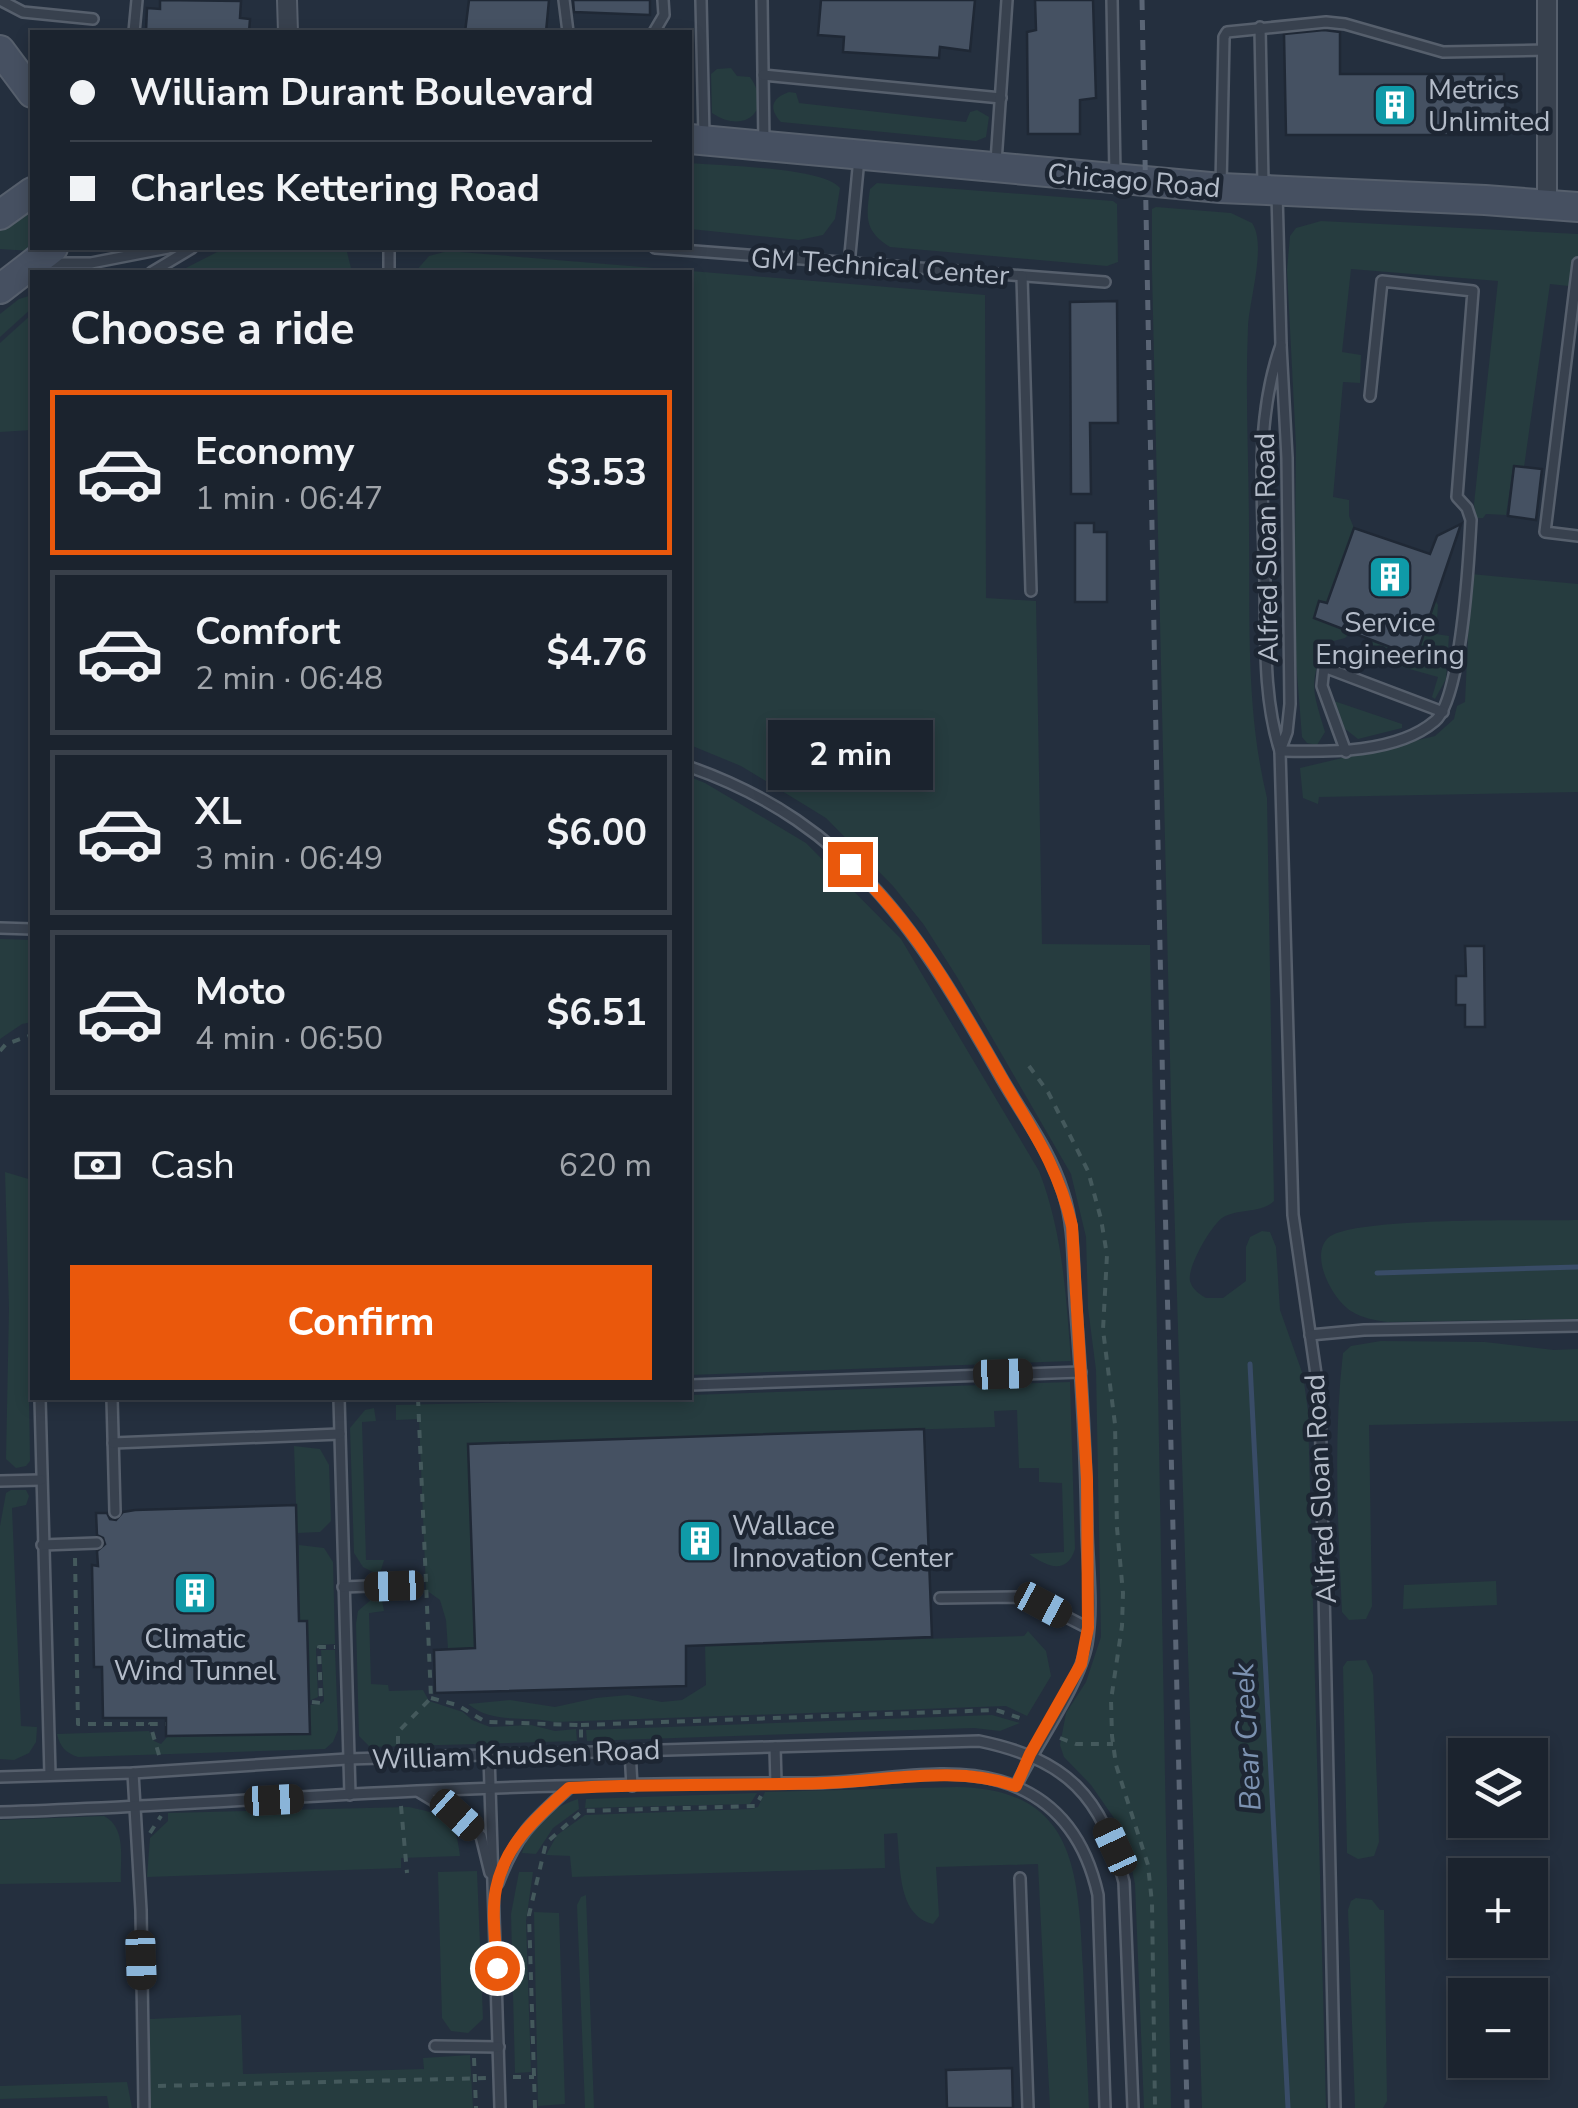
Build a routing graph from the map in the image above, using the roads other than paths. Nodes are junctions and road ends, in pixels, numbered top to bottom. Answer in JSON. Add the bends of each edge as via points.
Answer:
{"nodes":[{"id":1,"x":0,"y":0,"type":"edge"},
{"id":2,"x":136,"y":0,"type":"edge"},
{"id":3,"x":287,"y":0,"type":"edge"},
{"id":4,"x":564,"y":0,"type":"edge"},
{"id":5,"x":663,"y":0,"type":"edge"},
{"id":6,"x":700,"y":0,"type":"edge"},
{"id":7,"x":762,"y":0,"type":"edge"},
{"id":8,"x":1007,"y":0,"type":"edge"},
{"id":9,"x":1112,"y":0,"type":"edge"},
{"id":10,"x":1547,"y":0,"type":"edge"},
{"id":11,"x":93,"y":19,"type":"dead end"},
{"id":12,"x":1260,"y":28,"type":"junction"},
{"id":13,"x":134,"y":30,"type":"edge"},
{"id":14,"x":288,"y":30,"type":"edge"},
{"id":15,"x":568,"y":30,"type":"edge"},
{"id":16,"x":655,"y":30,"type":"edge"},
{"id":17,"x":0,"y":50,"type":"edge"},
{"id":18,"x":1548,"y":50,"type":"junction"},
{"id":19,"x":763,"y":76,"type":"junction"},
{"id":20,"x":30,"y":90,"type":"edge"},
{"id":21,"x":1001,"y":98,"type":"junction"},
{"id":22,"x":697,"y":140,"type":"edge"},
{"id":23,"x":764,"y":147,"type":"junction"},
{"id":24,"x":860,"y":155,"type":"junction"},
{"id":25,"x":996,"y":167,"type":"junction"},
{"id":26,"x":1116,"y":178,"type":"junction"},
{"id":27,"x":1221,"y":188,"type":"junction"},
{"id":28,"x":1270,"y":192,"type":"junction"},
{"id":29,"x":30,"y":193,"type":"edge"},
{"id":30,"x":1547,"y":204,"type":"junction"},
{"id":31,"x":1578,"y":207,"type":"edge"},
{"id":32,"x":0,"y":215,"type":"edge"},
{"id":33,"x":158,"y":250,"type":"edge"},
{"id":34,"x":189,"y":250,"type":"edge"},
{"id":35,"x":678,"y":250,"type":"edge"},
{"id":36,"x":1578,"y":264,"type":"edge"},
{"id":37,"x":849,"y":265,"type":"junction"},
{"id":38,"x":155,"y":270,"type":"edge"},
{"id":39,"x":19,"y":271,"type":"edge"},
{"id":40,"x":1022,"y":276,"type":"junction"},
{"id":41,"x":1105,"y":282,"type":"dead end"},
{"id":42,"x":1281,"y":345,"type":"junction"},
{"id":43,"x":1370,"y":396,"type":"dead end"},
{"id":44,"x":1578,"y":536,"type":"edge"},
{"id":45,"x":1031,"y":591,"type":"dead end"},
{"id":46,"x":1442,"y":712,"type":"junction"},
{"id":47,"x":1280,"y":752,"type":"junction"},
{"id":48,"x":1346,"y":752,"type":"junction"},
{"id":49,"x":692,"y":768,"type":"edge"},
{"id":50,"x":0,"y":928,"type":"edge"},
{"id":51,"x":30,"y":929,"type":"edge"},
{"id":52,"x":1578,"y":1326,"type":"edge"},
{"id":53,"x":1310,"y":1335,"type":"junction"},
{"id":54,"x":1082,"y":1372,"type":"junction"},
{"id":55,"x":692,"y":1385,"type":"edge"},
{"id":56,"x":40,"y":1400,"type":"edge"},
{"id":57,"x":112,"y":1400,"type":"edge"},
{"id":58,"x":339,"y":1400,"type":"edge"},
{"id":59,"x":340,"y":1434,"type":"junction"},
{"id":60,"x":114,"y":1443,"type":"junction"},
{"id":61,"x":0,"y":1480,"type":"edge"},
{"id":62,"x":41,"y":1480,"type":"junction"},
{"id":63,"x":115,"y":1512,"type":"dead end"},
{"id":64,"x":97,"y":1543,"type":"dead end"},
{"id":65,"x":42,"y":1544,"type":"junction"},
{"id":66,"x":394,"y":1586,"type":"dead end"},
{"id":67,"x":343,"y":1587,"type":"junction"},
{"id":68,"x":940,"y":1598,"type":"dead end"},
{"id":69,"x":1088,"y":1628,"type":"junction"},
{"id":70,"x":775,"y":1746,"type":"junction"},
{"id":71,"x":630,"y":1752,"type":"junction"},
{"id":72,"x":1030,"y":1754,"type":"junction"},
{"id":73,"x":488,"y":1755,"type":"junction"},
{"id":74,"x":347,"y":1759,"type":"junction"},
{"id":75,"x":133,"y":1773,"type":"junction"},
{"id":76,"x":50,"y":1775,"type":"junction"},
{"id":77,"x":0,"y":1777,"type":"edge"},
{"id":78,"x":776,"y":1783,"type":"junction"},
{"id":79,"x":632,"y":1786,"type":"junction"},
{"id":80,"x":1016,"y":1786,"type":"junction"},
{"id":81,"x":569,"y":1788,"type":"junction"},
{"id":82,"x":491,"y":1790,"type":"junction"},
{"id":83,"x":416,"y":1791,"type":"junction"},
{"id":84,"x":350,"y":1795,"type":"junction"},
{"id":85,"x":136,"y":1808,"type":"junction"},
{"id":86,"x":0,"y":1812,"type":"edge"},
{"id":87,"x":1020,"y":1878,"type":"dead end"},
{"id":88,"x":495,"y":1890,"type":"junction"},
{"id":89,"x":435,"y":2046,"type":"dead end"},
{"id":90,"x":499,"y":2046,"type":"junction"},
{"id":91,"x":144,"y":2108,"type":"edge"},
{"id":92,"x":500,"y":2108,"type":"edge"},
{"id":93,"x":1028,"y":2108,"type":"edge"},
{"id":94,"x":1105,"y":2108,"type":"edge"},
{"id":95,"x":1133,"y":2108,"type":"edge"},
{"id":96,"x":1335,"y":2108,"type":"edge"}],
"edges":[{"from":1,"to":11,"type":"lane","via":[[23,12]]},
{"from":2,"to":13,"type":"lane"},
{"from":3,"to":14,"type":"street"},
{"from":4,"to":15,"type":"lane"},
{"from":5,"to":16,"type":"lane"},
{"from":6,"to":22,"type":"lane"},
{"from":7,"to":19,"type":"lane"},
{"from":8,"to":21,"type":"lane"},
{"from":9,"to":26,"type":"lane"},
{"from":10,"to":18,"type":"street"},
{"from":12,"to":18,"type":"lane","via":[[1326,22],[1444,52]]},
{"from":12,"to":27,"type":"lane","via":[[1224,37]]},
{"from":12,"to":28,"type":"lane","name":"Alfred Sloan Road"},
{"from":17,"to":20,"type":"main road"},
{"from":18,"to":30,"type":"street"},
{"from":19,"to":21,"type":"lane"},
{"from":19,"to":23,"type":"lane"},
{"from":21,"to":25,"type":"lane"},
{"from":22,"to":23,"type":"main road","name":"Chicago Road"},
{"from":23,"to":24,"type":"main road","name":"Chicago Road"},
{"from":24,"to":25,"type":"main road","name":"Chicago Road"},
{"from":24,"to":37,"type":"lane"},
{"from":25,"to":26,"type":"main road","name":"Chicago Road"},
{"from":26,"to":27,"type":"main road","name":"Chicago Road"},
{"from":27,"to":28,"type":"main road","name":"Chicago Road"},
{"from":28,"to":30,"type":"main road","name":"Chicago Road"},
{"from":28,"to":42,"type":"lane","name":"Alfred Sloan Road"},
{"from":29,"to":32,"type":"main road"},
{"from":30,"to":31,"type":"main road","name":"Chicago Road"},
{"from":33,"to":39,"type":"lane"},
{"from":34,"to":38,"type":"lane"},
{"from":35,"to":37,"type":"lane","name":"GM Technical Center"},
{"from":36,"to":44,"type":"lane","via":[[1544,532]]},
{"from":37,"to":40,"type":"lane","name":"GM Technical Center"},
{"from":40,"to":41,"type":"lane","name":"GM Technical Center"},
{"from":40,"to":45,"type":"lane"},
{"from":42,"to":47,"type":"lane","name":"Alfred Sloan Road","via":[[1290,704]]},
{"from":42,"to":47,"type":"lane","name":"Alfred Sloan Road","via":[[1262,434],[1268,695]]},
{"from":43,"to":46,"type":"lane","via":[[1382,281],[1473,291],[1457,497],[1467,508],[1470,536],[1454,675]]},
{"from":46,"to":48,"type":"lane","via":[[1419,732]]},
{"from":46,"to":48,"type":"lane","via":[[1324,667],[1322,686]]},
{"from":47,"to":48,"type":"lane"},
{"from":47,"to":53,"type":"lane","name":"Alfred Sloan Road","via":[[1293,1215]]},
{"from":49,"to":54,"type":"lane","via":[[738,786],[825,840],[876,888],[932,962],[1056,1169],[1072,1226]]},
{"from":50,"to":51,"type":"lane"},
{"from":52,"to":53,"type":"lane"},
{"from":53,"to":96,"type":"lane","name":"Alfred Sloan Road","via":[[1321,1422]]},
{"from":54,"to":55,"type":"lane"},
{"from":54,"to":69,"type":"lane"},
{"from":56,"to":62,"type":"lane"},
{"from":57,"to":60,"type":"lane"},
{"from":58,"to":59,"type":"lane"},
{"from":59,"to":60,"type":"lane"},
{"from":59,"to":67,"type":"lane"},
{"from":60,"to":63,"type":"lane"},
{"from":61,"to":62,"type":"lane"},
{"from":62,"to":65,"type":"lane"},
{"from":64,"to":65,"type":"lane"},
{"from":65,"to":76,"type":"lane"},
{"from":66,"to":67,"type":"lane"},
{"from":67,"to":74,"type":"lane"},
{"from":68,"to":69,"type":"lane","via":[[1016,1597]]},
{"from":69,"to":72,"type":"lane","via":[[1081,1664]]},
{"from":70,"to":71,"type":"lane","name":"William Knudsen Road"},
{"from":70,"to":72,"type":"lane","name":"William Knudsen Road","via":[[979,1741]]},
{"from":70,"to":78,"type":"lane"},
{"from":71,"to":73,"type":"lane","name":"William Knudsen Road"},
{"from":71,"to":79,"type":"lane"},
{"from":72,"to":80,"type":"lane"},
{"from":72,"to":95,"type":"lane","name":"William Knudsen Road","via":[[1067,1776],[1099,1812],[1115,1847],[1124,1882]]},
{"from":73,"to":74,"type":"lane","name":"William Knudsen Road"},
{"from":73,"to":82,"type":"lane"},
{"from":74,"to":75,"type":"lane","name":"William Knudsen Road"},
{"from":74,"to":84,"type":"lane"},
{"from":75,"to":76,"type":"lane","name":"William Knudsen Road"},
{"from":75,"to":85,"type":"lane"},
{"from":76,"to":77,"type":"lane","name":"William Knudsen Road"},
{"from":78,"to":79,"type":"lane","name":"William Knudsen Road"},
{"from":78,"to":80,"type":"lane","name":"William Knudsen Road","via":[[960,1776]]},
{"from":79,"to":81,"type":"lane","name":"William Knudsen Road"},
{"from":80,"to":94,"type":"lane","via":[[1065,1822],[1092,1868]]},
{"from":81,"to":82,"type":"lane","name":"William Knudsen Road"},
{"from":81,"to":88,"type":"lane","via":[[511,1848]]},
{"from":82,"to":83,"type":"lane","name":"William Knudsen Road"},
{"from":82,"to":88,"type":"lane"},
{"from":83,"to":84,"type":"lane","name":"William Knudsen Road"},
{"from":83,"to":88,"type":"lane","via":[[481,1836]]},
{"from":84,"to":85,"type":"lane","name":"William Knudsen Road"},
{"from":85,"to":86,"type":"lane","name":"William Knudsen Road"},
{"from":85,"to":91,"type":"lane"},
{"from":87,"to":93,"type":"lane"},
{"from":88,"to":90,"type":"lane"},
{"from":89,"to":90,"type":"lane"},
{"from":90,"to":92,"type":"lane"}]}
